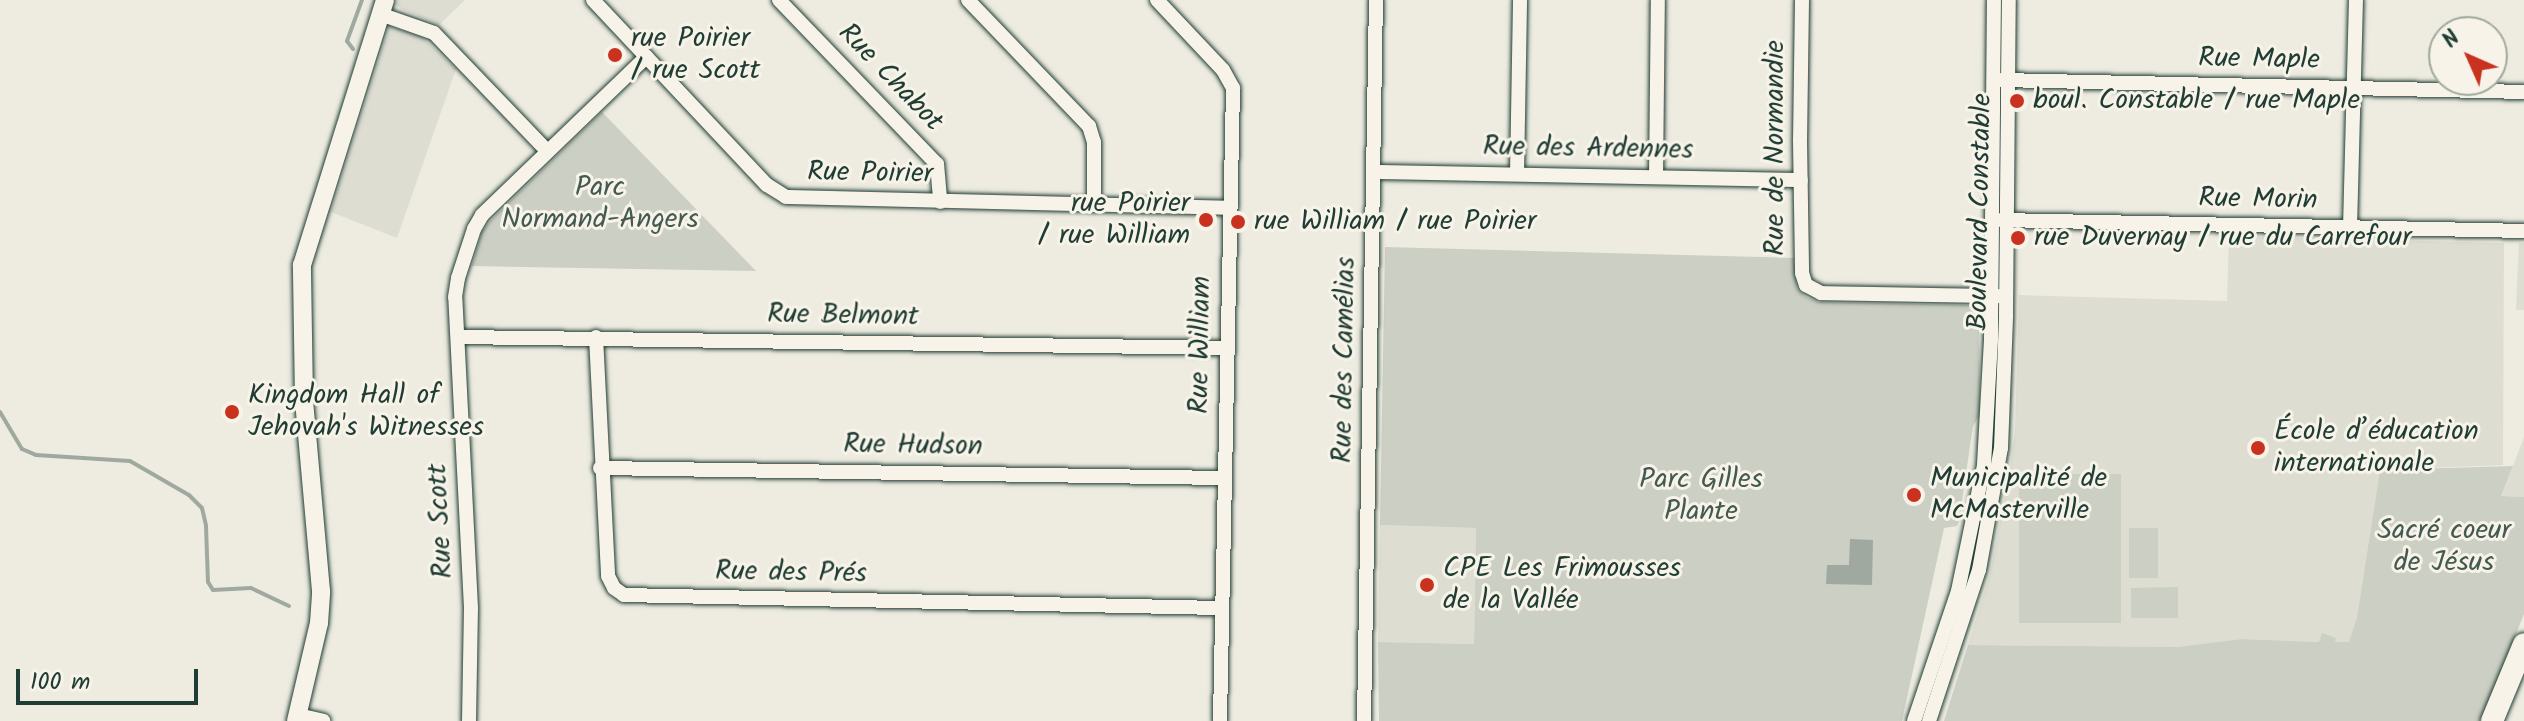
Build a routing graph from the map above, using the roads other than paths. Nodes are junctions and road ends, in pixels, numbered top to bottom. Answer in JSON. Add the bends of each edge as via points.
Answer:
{"nodes":[{"id":1,"x":593,"y":0,"type":"edge"},
{"id":2,"x":779,"y":0,"type":"edge"},
{"id":3,"x":968,"y":0,"type":"edge"},
{"id":4,"x":1157,"y":0,"type":"edge"},
{"id":5,"x":1376,"y":0,"type":"edge"},
{"id":6,"x":1520,"y":0,"type":"edge"},
{"id":7,"x":1658,"y":0,"type":"edge"},
{"id":8,"x":1802,"y":0,"type":"edge"},
{"id":9,"x":1994,"y":0,"type":"edge"},
{"id":10,"x":2009,"y":0,"type":"edge"},
{"id":11,"x":2356,"y":0,"type":"edge"},
{"id":12,"x":383,"y":7,"type":"edge"},
{"id":13,"x":646,"y":57,"type":"junction"},
{"id":14,"x":1992,"y":80,"type":"junction"},
{"id":15,"x":2009,"y":80,"type":"junction"},
{"id":16,"x":2353,"y":88,"type":"junction"},
{"id":17,"x":2524,"y":92,"type":"edge"},
{"id":18,"x":547,"y":151,"type":"junction"},
{"id":19,"x":1374,"y":172,"type":"junction"},
{"id":20,"x":1517,"y":174,"type":"junction"},
{"id":21,"x":1656,"y":177,"type":"junction"},
{"id":22,"x":1801,"y":180,"type":"junction"},
{"id":23,"x":940,"y":202,"type":"junction"},
{"id":24,"x":1094,"y":205,"type":"junction"},
{"id":25,"x":1230,"y":208,"type":"junction"},
{"id":26,"x":1991,"y":220,"type":"junction"},
{"id":27,"x":2007,"y":220,"type":"junction"},
{"id":28,"x":2350,"y":228,"type":"junction"},
{"id":29,"x":2524,"y":231,"type":"edge"},
{"id":30,"x":1999,"y":296,"type":"junction"},
{"id":31,"x":458,"y":337,"type":"junction"},
{"id":32,"x":596,"y":337,"type":"junction"},
{"id":33,"x":1226,"y":348,"type":"junction"},
{"id":34,"x":600,"y":468,"type":"junction"},
{"id":35,"x":1225,"y":478,"type":"junction"},
{"id":36,"x":1222,"y":608,"type":"junction"},
{"id":37,"x":1952,"y":633,"type":"junction"},
{"id":38,"x":2524,"y":644,"type":"edge"},
{"id":39,"x":297,"y":718,"type":"edge"},
{"id":40,"x":323,"y":721,"type":"edge"},
{"id":41,"x":469,"y":721,"type":"edge"},
{"id":42,"x":1220,"y":721,"type":"edge"},
{"id":43,"x":1364,"y":721,"type":"edge"},
{"id":44,"x":1914,"y":721,"type":"edge"},
{"id":45,"x":1929,"y":721,"type":"edge"},
{"id":46,"x":2492,"y":721,"type":"edge"}],
"edges":[{"from":1,"to":13,"type":"street","name":"Rue Poirier"},
{"from":2,"to":23,"type":"street","name":"Rue Chabot","via":[[937,164]]},
{"from":3,"to":24,"type":"street","via":[[1089,126]]},
{"from":4,"to":25,"type":"street","name":"Rue William","via":[[1232,84]]},
{"from":5,"to":19,"type":"street","name":"Rue des Camélias"},
{"from":6,"to":20,"type":"street"},
{"from":7,"to":21,"type":"street"},
{"from":8,"to":22,"type":"street","name":"Rue de Normandie"},
{"from":9,"to":14,"type":"street","name":"Boulevard Constable"},
{"from":10,"to":15,"type":"street","name":"Boulevard Constable"},
{"from":11,"to":16,"type":"street"},
{"from":12,"to":18,"type":"street","via":[[434,33]]},
{"from":12,"to":39,"type":"street","via":[[302,265],[304,399],[321,591]]},
{"from":13,"to":18,"type":"street","name":"Rue Scott"},
{"from":13,"to":23,"type":"street","name":"Rue Poirier","via":[[781,195],[797,200]]},
{"from":14,"to":15,"type":"street","name":"Rue Maple"},
{"from":14,"to":26,"type":"street","name":"Boulevard Constable"},
{"from":15,"to":16,"type":"street","name":"Rue Maple"},
{"from":15,"to":27,"type":"street","name":"Boulevard Constable"},
{"from":16,"to":17,"type":"street","name":"Rue Maple"},
{"from":16,"to":28,"type":"street"},
{"from":18,"to":31,"type":"street","name":"Rue Scott","via":[[476,224],[457,284]]},
{"from":19,"to":20,"type":"street","name":"Rue des Ardennes"},
{"from":19,"to":43,"type":"street","name":"Rue des Camélias"},
{"from":20,"to":21,"type":"street","name":"Rue des Ardennes"},
{"from":21,"to":22,"type":"street","name":"Rue des Ardennes"},
{"from":22,"to":30,"type":"street","name":"Rue de Normandie","via":[[1802,273],[1810,290]]},
{"from":23,"to":24,"type":"street","name":"Rue Poirier"},
{"from":24,"to":25,"type":"street","name":"Rue Poirier"},
{"from":25,"to":33,"type":"street","name":"Rue William"},
{"from":26,"to":27,"type":"street","name":"Rue Morin"},
{"from":26,"to":30,"type":"street","name":"Boulevard Constable"},
{"from":27,"to":28,"type":"street","name":"Rue Morin"},
{"from":27,"to":30,"type":"street","name":"Boulevard Constable"},
{"from":28,"to":29,"type":"street","name":"Rue Morin"},
{"from":30,"to":37,"type":"street","name":"Boulevard Constable","via":[[1995,424]]},
{"from":31,"to":32,"type":"street","name":"Rue Belmont"},
{"from":31,"to":41,"type":"street","name":"Rue Scott","via":[[471,608]]},
{"from":32,"to":33,"type":"street","name":"Rue Belmont"},
{"from":32,"to":34,"type":"street","name":"Rue des Prés"},
{"from":33,"to":35,"type":"street","name":"Rue William"},
{"from":34,"to":35,"type":"street","name":"Rue Hudson"},
{"from":34,"to":36,"type":"street","name":"Rue des Prés","via":[[608,576],[614,588],[628,596]]},
{"from":35,"to":36,"type":"street","name":"Rue William"},
{"from":36,"to":42,"type":"street","name":"Rue William"},
{"from":37,"to":44,"type":"street","name":"Boulevard Constable"},
{"from":37,"to":45,"type":"street","name":"Boulevard Constable"},
{"from":38,"to":46,"type":"main road"},
{"from":39,"to":40,"type":"street"}]}
